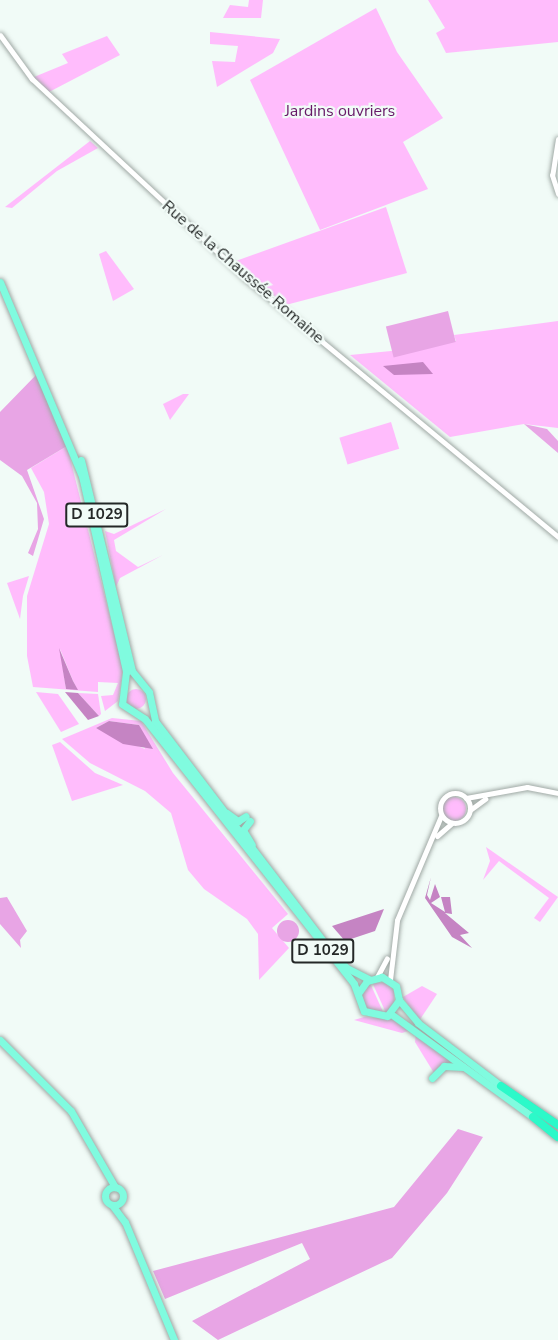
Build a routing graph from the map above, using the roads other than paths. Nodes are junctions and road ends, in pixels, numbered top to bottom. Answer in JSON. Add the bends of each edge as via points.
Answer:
{"nodes":[{"id":1,"x":0,"y":35,"type":"edge"},
{"id":2,"x":558,"y":139,"type":"edge"},
{"id":3,"x":558,"y":194,"type":"edge"},
{"id":4,"x":0,"y":273,"type":"edge"},
{"id":5,"x":0,"y":282,"type":"edge"},
{"id":6,"x":13,"y":308,"type":"junction"},
{"id":7,"x":558,"y":537,"type":"edge"},
{"id":8,"x":140,"y":686,"type":"junction"},
{"id":9,"x":127,"y":688,"type":"junction"},
{"id":10,"x":150,"y":705,"type":"junction"},
{"id":11,"x":139,"y":714,"type":"junction"},
{"id":12,"x":185,"y":766,"type":"junction"},
{"id":13,"x":558,"y":794,"type":"edge"},
{"id":14,"x":488,"y":797,"type":"junction"},
{"id":15,"x":466,"y":798,"type":"junction"},
{"id":16,"x":470,"y":810,"type":"junction"},
{"id":17,"x":441,"y":816,"type":"junction"},
{"id":18,"x":452,"y":823,"type":"junction"},
{"id":19,"x":434,"y":840,"type":"junction"},
{"id":20,"x":290,"y":899,"type":"junction"},
{"id":21,"x":389,"y":954,"type":"junction"},
{"id":22,"x":373,"y":978,"type":"junction"},
{"id":23,"x":390,"y":980,"type":"junction"},
{"id":24,"x":359,"y":992,"type":"junction"},
{"id":25,"x":399,"y":1000,"type":"junction"},
{"id":26,"x":391,"y":1014,"type":"junction"},
{"id":27,"x":416,"y":1025,"type":"junction"},
{"id":28,"x":423,"y":1030,"type":"junction"},
{"id":29,"x":0,"y":1040,"type":"edge"},
{"id":30,"x":468,"y":1069,"type":"junction"},
{"id":31,"x":432,"y":1078,"type":"dead end"},
{"id":32,"x":501,"y":1086,"type":"joint"},
{"id":33,"x":533,"y":1117,"type":"joint"},
{"id":34,"x":558,"y":1125,"type":"edge"},
{"id":35,"x":558,"y":1135,"type":"edge"},
{"id":36,"x":103,"y":1172,"type":"junction"},
{"id":37,"x":115,"y":1187,"type":"junction"},
{"id":38,"x":106,"y":1191,"type":"junction"},
{"id":39,"x":122,"y":1201,"type":"junction"},
{"id":40,"x":112,"y":1205,"type":"junction"},
{"id":41,"x":125,"y":1222,"type":"junction"},
{"id":42,"x":173,"y":1339,"type":"edge"}],
"edges":[{"from":1,"to":7,"type":"street","name":"Rue de la Chaussée Romaine","via":[[32,79],[244,277]]},
{"from":2,"to":3,"type":"street","via":[[552,175]]},
{"from":4,"to":6,"type":"main road"},
{"from":5,"to":6,"type":"main road"},
{"from":6,"to":8,"type":"main road","number":"D 1029","via":[[85,469]]},
{"from":6,"to":9,"type":"main road","number":"D 1029","via":[[77,460]]},
{"from":8,"to":9,"type":"main road"},
{"from":8,"to":10,"type":"main road","via":[[149,692]]},
{"from":9,"to":11,"type":"main road","via":[[122,704]]},
{"from":10,"to":11,"type":"main road"},
{"from":10,"to":12,"type":"main road","number":"D 1029"},
{"from":11,"to":24,"type":"main road","number":"D 1029"},
{"from":12,"to":20,"type":"main road","number":"D 1029"},
{"from":12,"to":20,"type":"main road","via":[[232,818],[248,819],[244,832]]},
{"from":13,"to":14,"type":"street","via":[[527,787]]},
{"from":14,"to":15,"type":"street"},
{"from":14,"to":16,"type":"street"},
{"from":15,"to":16,"type":"street"},
{"from":15,"to":17,"type":"street","via":[[446,796]]},
{"from":16,"to":18,"type":"street","via":[[463,821]]},
{"from":17,"to":18,"type":"street"},
{"from":17,"to":19,"type":"street"},
{"from":18,"to":19,"type":"street"},
{"from":19,"to":21,"type":"street","via":[[407,892]]},
{"from":20,"to":22,"type":"main road","number":"D 1029","via":[[336,957]]},
{"from":21,"to":22,"type":"street"},
{"from":21,"to":23,"type":"street"},
{"from":22,"to":23,"type":"main road"},
{"from":22,"to":24,"type":"main road"},
{"from":23,"to":25,"type":"main road"},
{"from":24,"to":26,"type":"main road","via":[[366,1013]]},
{"from":25,"to":26,"type":"main road"},
{"from":25,"to":27,"type":"main road"},
{"from":26,"to":27,"type":"main road"},
{"from":27,"to":28,"type":"main road"},
{"from":28,"to":30,"type":"main road"},
{"from":28,"to":32,"type":"main road"},
{"from":29,"to":36,"type":"main road","via":[[71,1111]]},
{"from":30,"to":31,"type":"main road","via":[[447,1066]]},
{"from":30,"to":33,"type":"main road"},
{"from":32,"to":34,"type":"highway"},
{"from":33,"to":35,"type":"highway"},
{"from":36,"to":37,"type":"main road"},
{"from":36,"to":38,"type":"main road"},
{"from":37,"to":38,"type":"main road"},
{"from":37,"to":39,"type":"main road","via":[[122,1192]]},
{"from":38,"to":40,"type":"main road","via":[[105,1200]]},
{"from":39,"to":40,"type":"main road"},
{"from":39,"to":41,"type":"main road"},
{"from":40,"to":41,"type":"main road"},
{"from":41,"to":42,"type":"main road"}]}
